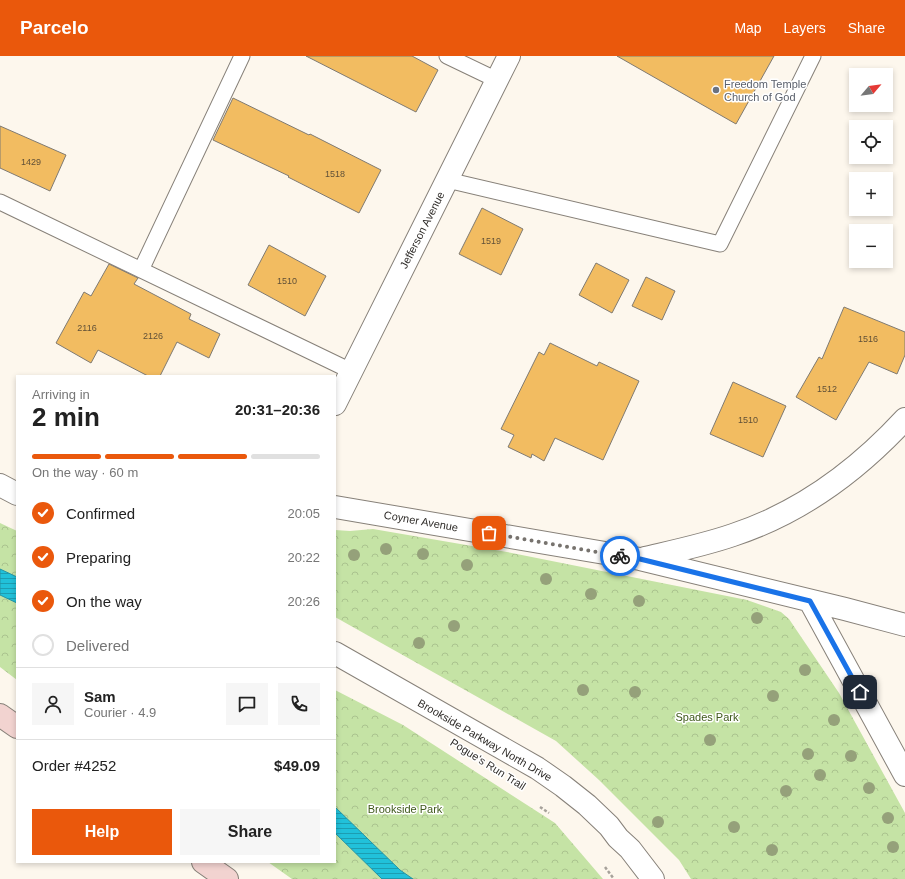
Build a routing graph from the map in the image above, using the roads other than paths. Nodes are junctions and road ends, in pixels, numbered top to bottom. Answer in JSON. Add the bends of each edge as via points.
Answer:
{"nodes":[{"id":1,"x":242,"y":56,"type":"edge"},
{"id":2,"x":447,"y":56,"type":"edge"},
{"id":3,"x":509,"y":56,"type":"edge"},
{"id":4,"x":813,"y":56,"type":"edge"},
{"id":5,"x":497,"y":80,"type":"junction"},
{"id":6,"x":447,"y":180,"type":"junction"},
{"id":7,"x":0,"y":202,"type":"edge"},
{"id":8,"x":141,"y":270,"type":"junction"},
{"id":9,"x":351,"y":371,"type":"junction"},
{"id":10,"x":336,"y":402,"type":"edge"},
{"id":11,"x":905,"y":419,"type":"edge"},
{"id":12,"x":336,"y":507,"type":"edge"},
{"id":13,"x":640,"y":559,"type":"junction"},
{"id":14,"x":810,"y":601,"type":"junction"},
{"id":15,"x":905,"y":625,"type":"edge"},
{"id":16,"x":336,"y":654,"type":"edge"},
{"id":17,"x":0,"y":715,"type":"edge"},
{"id":18,"x":16,"y":726,"type":"edge"},
{"id":19,"x":905,"y":776,"type":"edge"},
{"id":20,"x":204,"y":863,"type":"edge"},
{"id":21,"x":227,"y":879,"type":"edge"},
{"id":22,"x":653,"y":879,"type":"edge"}],
"edges":[{"from":1,"to":8,"type":"lane"},
{"from":2,"to":5,"type":"lane"},
{"from":3,"to":5,"type":"street","name":"Jefferson Avenue"},
{"from":4,"to":6,"type":"lane","via":[[720,244]]},
{"from":5,"to":6,"type":"street","name":"Jefferson Avenue"},
{"from":6,"to":9,"type":"street","name":"Jefferson Avenue"},
{"from":7,"to":8,"type":"lane"},
{"from":8,"to":9,"type":"lane"},
{"from":9,"to":10,"type":"street","name":"Jefferson Avenue"},
{"from":11,"to":13,"type":"street","via":[[884,442],[851,471],[788,512],[720,540]]},
{"from":12,"to":13,"type":"street","name":"Coyner Avenue"},
{"from":13,"to":14,"type":"street","name":"Coyner Avenue"},
{"from":14,"to":15,"type":"street","name":"Coyner Avenue"},
{"from":14,"to":19,"type":"street"},
{"from":16,"to":22,"type":"street","name":"Brookside Parkway North Drive","via":[[537,768],[563,786],[609,826]]},
{"from":17,"to":18,"type":"main road"},
{"from":20,"to":21,"type":"main road"}]}
